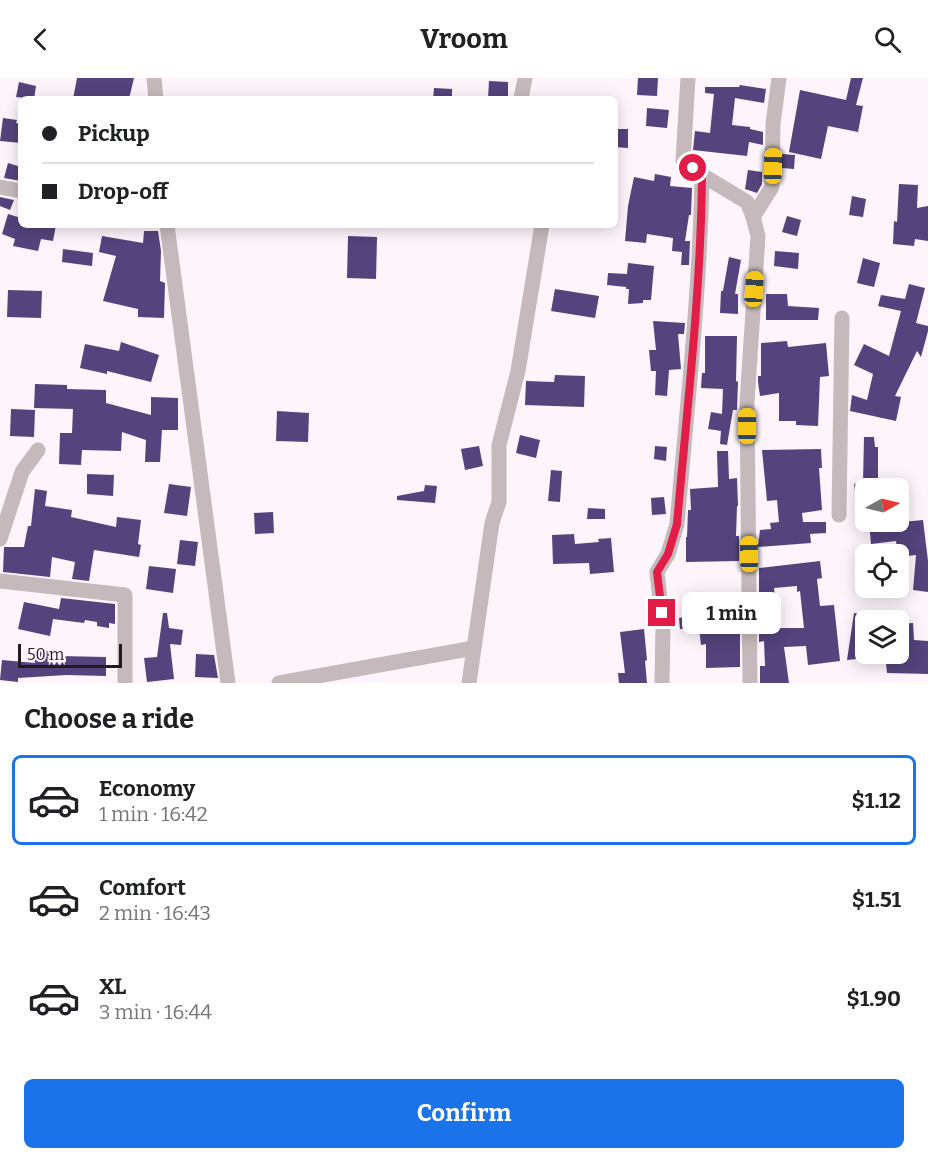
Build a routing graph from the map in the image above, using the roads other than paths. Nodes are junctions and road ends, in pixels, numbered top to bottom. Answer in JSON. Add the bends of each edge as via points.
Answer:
{"nodes":[{"id":1,"x":154,"y":78,"type":"edge"},
{"id":2,"x":525,"y":78,"type":"edge"},
{"id":3,"x":688,"y":78,"type":"edge"},
{"id":4,"x":779,"y":78,"type":"edge"},
{"id":5,"x":156,"y":96,"type":"edge"},
{"id":6,"x":522,"y":96,"type":"edge"},
{"id":7,"x":702,"y":175,"type":"junction"},
{"id":8,"x":0,"y":187,"type":"edge"},
{"id":9,"x":18,"y":190,"type":"edge"},
{"id":10,"x":753,"y":217,"type":"junction"},
{"id":11,"x":167,"y":228,"type":"edge"},
{"id":12,"x":542,"y":228,"type":"edge"},
{"id":13,"x":842,"y":318,"type":"dead end"},
{"id":14,"x":38,"y":450,"type":"dead end"},
{"id":15,"x":838,"y":515,"type":"dead end"},
{"id":16,"x":0,"y":539,"type":"edge"},
{"id":17,"x":0,"y":581,"type":"edge"},
{"id":18,"x":474,"y":648,"type":"junction"},
{"id":19,"x":125,"y":683,"type":"edge"},
{"id":20,"x":228,"y":683,"type":"edge"},
{"id":21,"x":279,"y":683,"type":"edge"},
{"id":22,"x":469,"y":683,"type":"edge"},
{"id":23,"x":662,"y":683,"type":"edge"},
{"id":24,"x":750,"y":683,"type":"edge"}],
"edges":[{"from":1,"to":5,"type":"street"},
{"from":2,"to":6,"type":"street"},
{"from":3,"to":7,"type":"street","via":[[683,161]]},
{"from":4,"to":10,"type":"street","via":[[773,124],[772,187]]},
{"from":7,"to":10,"type":"street","via":[[747,202]]},
{"from":7,"to":23,"type":"street","via":[[696,317],[677,524],[668,554],[657,572],[663,626]]},
{"from":8,"to":9,"type":"street"},
{"from":10,"to":24,"type":"street","via":[[758,236],[747,402]]},
{"from":11,"to":20,"type":"street"},
{"from":12,"to":18,"type":"street","via":[[518,371],[499,445],[499,502],[492,523]]},
{"from":13,"to":15,"type":"street"},
{"from":14,"to":16,"type":"street","via":[[22,472]]},
{"from":17,"to":19,"type":"street","via":[[125,595]]},
{"from":18,"to":21,"type":"street"},
{"from":18,"to":22,"type":"street"}]}
